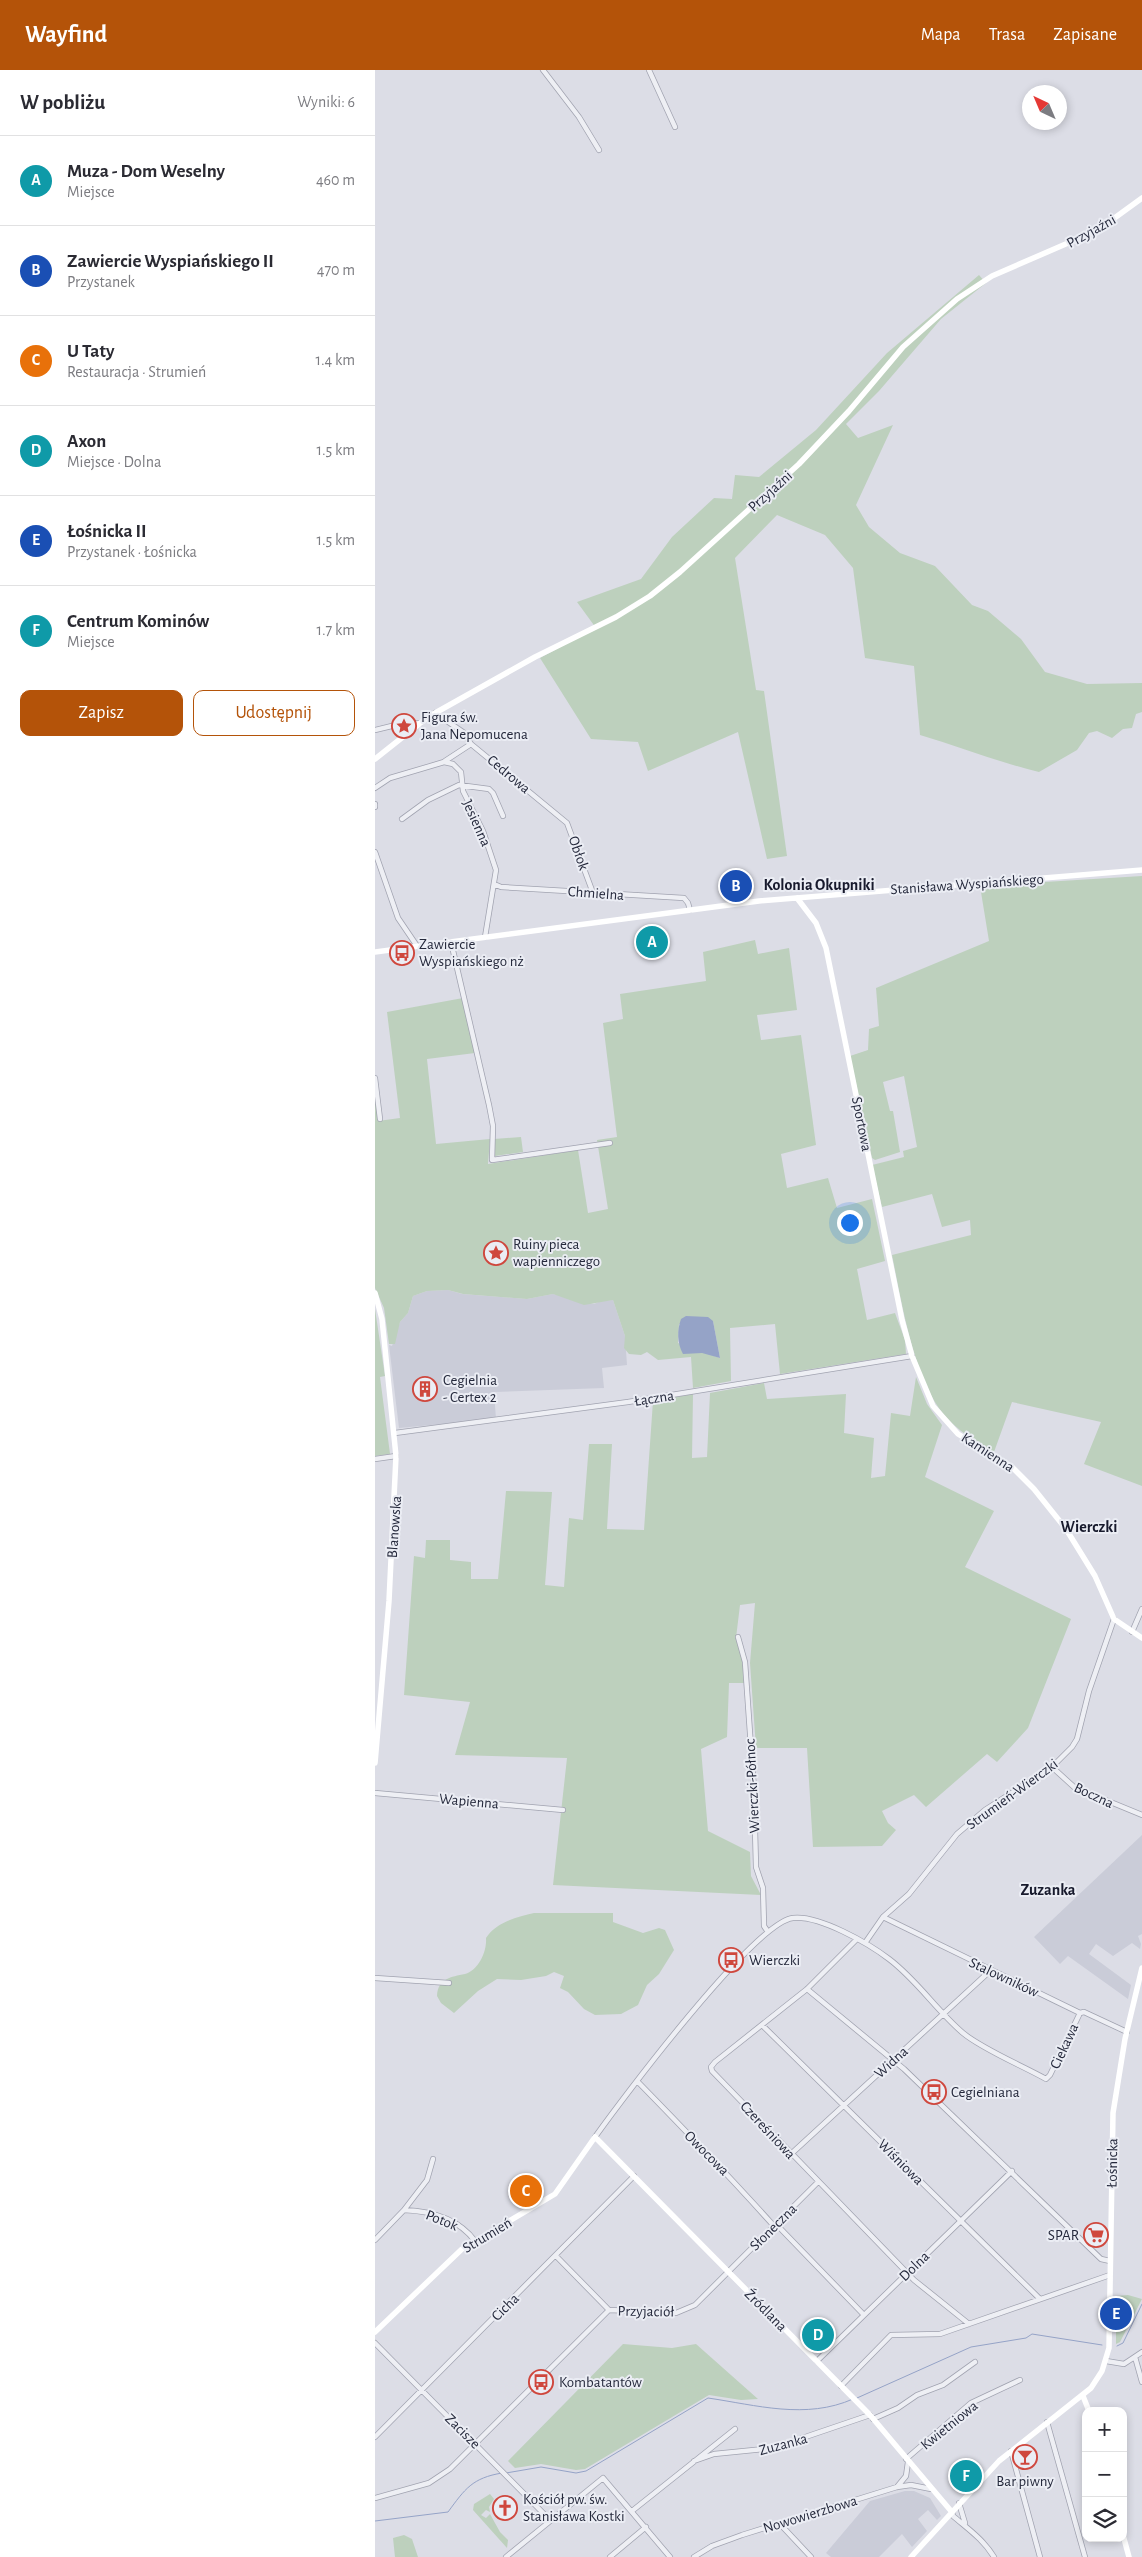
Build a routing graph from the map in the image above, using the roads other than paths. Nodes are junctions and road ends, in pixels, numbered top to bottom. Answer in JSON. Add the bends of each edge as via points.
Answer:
{"nodes":[{"id":1,"x":543,"y":70,"type":"edge"},
{"id":2,"x":649,"y":70,"type":"edge"},
{"id":3,"x":675,"y":126,"type":"dead end"},
{"id":4,"x":599,"y":150,"type":"dead end"},
{"id":5,"x":1142,"y":198,"type":"edge"},
{"id":6,"x":435,"y":713,"type":"junction"},
{"id":7,"x":420,"y":723,"type":"junction"},
{"id":8,"x":375,"y":730,"type":"edge"},
{"id":9,"x":471,"y":744,"type":"junction"},
{"id":10,"x":375,"y":759,"type":"edge"},
{"id":11,"x":444,"y":762,"type":"junction"},
{"id":12,"x":462,"y":785,"type":"junction"},
{"id":13,"x":375,"y":788,"type":"edge"},
{"id":14,"x":537,"y":799,"type":"joint"},
{"id":15,"x":503,"y":816,"type":"dead end"},
{"id":16,"x":402,"y":819,"type":"dead end"},
{"id":17,"x":375,"y":852,"type":"edge"},
{"id":18,"x":1142,"y":870,"type":"edge"},
{"id":19,"x":494,"y":884,"type":"junction"},
{"id":20,"x":593,"y":893,"type":"junction"},
{"id":21,"x":797,"y":898,"type":"junction"},
{"id":22,"x":690,"y":910,"type":"junction"},
{"id":23,"x":485,"y":937,"type":"junction"},
{"id":24,"x":451,"y":942,"type":"junction"},
{"id":25,"x":417,"y":946,"type":"junction"},
{"id":26,"x":375,"y":952,"type":"edge"},
{"id":27,"x":375,"y":1078,"type":"edge"},
{"id":28,"x":380,"y":1119,"type":"dead end"},
{"id":29,"x":610,"y":1143,"type":"dead end"},
{"id":30,"x":375,"y":1293,"type":"edge"},
{"id":31,"x":912,"y":1356,"type":"junction"},
{"id":32,"x":395,"y":1433,"type":"junction"},
{"id":33,"x":396,"y":1456,"type":"junction"},
{"id":34,"x":375,"y":1459,"type":"edge"},
{"id":35,"x":1142,"y":1609,"type":"edge"},
{"id":36,"x":1114,"y":1619,"type":"junction"},
{"id":37,"x":1132,"y":1632,"type":"junction"},
{"id":38,"x":738,"y":1638,"type":"dead end"},
{"id":39,"x":1142,"y":1638,"type":"edge"},
{"id":40,"x":375,"y":1763,"type":"edge"},
{"id":41,"x":1052,"y":1767,"type":"junction"},
{"id":42,"x":375,"y":1793,"type":"edge"},
{"id":43,"x":563,"y":1810,"type":"dead end"},
{"id":44,"x":1142,"y":1815,"type":"edge"},
{"id":45,"x":883,"y":1916,"type":"junction"},
{"id":46,"x":768,"y":1932,"type":"junction"},
{"id":47,"x":857,"y":1939,"type":"junction"},
{"id":48,"x":865,"y":1943,"type":"junction"},
{"id":49,"x":1142,"y":1968,"type":"edge"},
{"id":50,"x":991,"y":1970,"type":"junction"},
{"id":51,"x":375,"y":1978,"type":"edge"},
{"id":52,"x":449,"y":1983,"type":"dead end"},
{"id":53,"x":807,"y":1989,"type":"junction"},
{"id":54,"x":1080,"y":2012,"type":"junction"},
{"id":55,"x":943,"y":2015,"type":"junction"},
{"id":56,"x":762,"y":2025,"type":"junction"},
{"id":57,"x":1127,"y":2032,"type":"junction"},
{"id":58,"x":893,"y":2060,"type":"junction"},
{"id":59,"x":638,"y":2082,"type":"junction"},
{"id":60,"x":843,"y":2106,"type":"junction"},
{"id":61,"x":595,"y":2137,"type":"junction"},
{"id":62,"x":791,"y":2154,"type":"junction"},
{"id":63,"x":433,"y":2159,"type":"dead end"},
{"id":64,"x":1011,"y":2171,"type":"junction"},
{"id":65,"x":634,"y":2176,"type":"junction"},
{"id":66,"x":818,"y":2182,"type":"junction"},
{"id":67,"x":404,"y":2210,"type":"junction"},
{"id":68,"x":960,"y":2221,"type":"junction"},
{"id":69,"x":775,"y":2225,"type":"junction"},
{"id":70,"x":375,"y":2240,"type":"edge"},
{"id":71,"x":475,"y":2241,"type":"junction"},
{"id":72,"x":556,"y":2256,"type":"junction"},
{"id":73,"x":1110,"y":2261,"type":"junction"},
{"id":74,"x":729,"y":2272,"type":"junction"},
{"id":75,"x":907,"y":2274,"type":"junction"},
{"id":76,"x":1110,"y":2275,"type":"junction"},
{"id":77,"x":1040,"y":2299,"type":"junction"},
{"id":78,"x":609,"y":2310,"type":"junction"},
{"id":79,"x":865,"y":2315,"type":"junction"},
{"id":80,"x":969,"y":2324,"type":"junction"},
{"id":81,"x":375,"y":2332,"type":"edge"},
{"id":82,"x":375,"y":2343,"type":"edge"},
{"id":83,"x":1142,"y":2352,"type":"edge"},
{"id":84,"x":1135,"y":2358,"type":"junction"},
{"id":85,"x":817,"y":2361,"type":"junction"},
{"id":86,"x":1106,"y":2361,"type":"junction"},
{"id":87,"x":975,"y":2362,"type":"dead end"},
{"id":88,"x":1020,"y":2380,"type":"dead end"},
{"id":89,"x":1142,"y":2382,"type":"edge"},
{"id":90,"x":841,"y":2386,"type":"junction"},
{"id":91,"x":421,"y":2390,"type":"junction"},
{"id":92,"x":1083,"y":2396,"type":"junction"},
{"id":93,"x":1087,"y":2407,"type":"edge"},
{"id":94,"x":872,"y":2417,"type":"junction"},
{"id":95,"x":1047,"y":2422,"type":"junction"},
{"id":96,"x":735,"y":2429,"type":"dead end"},
{"id":97,"x":375,"y":2437,"type":"edge"},
{"id":98,"x":476,"y":2444,"type":"junction"},
{"id":99,"x":1011,"y":2451,"type":"junction"},
{"id":100,"x":907,"y":2460,"type":"junction"},
{"id":101,"x":694,"y":2461,"type":"junction"},
{"id":102,"x":897,"y":2487,"type":"junction"},
{"id":103,"x":931,"y":2489,"type":"junction"},
{"id":104,"x":375,"y":2498,"type":"edge"},
{"id":105,"x":958,"y":2503,"type":"junction"},
{"id":106,"x":633,"y":2511,"type":"junction"},
{"id":107,"x":951,"y":2511,"type":"junction"},
{"id":108,"x":962,"y":2516,"type":"junction"},
{"id":109,"x":551,"y":2520,"type":"junction"},
{"id":110,"x":965,"y":2523,"type":"junction"},
{"id":111,"x":779,"y":2524,"type":"junction"},
{"id":112,"x":645,"y":2527,"type":"junction"},
{"id":113,"x":1125,"y":2542,"type":"edge"},
{"id":114,"x":506,"y":2557,"type":"edge"},
{"id":115,"x":611,"y":2557,"type":"edge"},
{"id":116,"x":670,"y":2557,"type":"edge"},
{"id":117,"x":694,"y":2557,"type":"edge"},
{"id":118,"x":811,"y":2557,"type":"edge"},
{"id":119,"x":911,"y":2557,"type":"edge"},
{"id":120,"x":994,"y":2557,"type":"edge"},
{"id":121,"x":1040,"y":2557,"type":"edge"},
{"id":122,"x":1085,"y":2557,"type":"edge"},
{"id":123,"x":1129,"y":2557,"type":"edge"}],
"edges":[{"from":1,"to":4,"type":"street","via":[[579,117]]},
{"from":2,"to":3,"type":"street"},
{"from":5,"to":6,"type":"street","name":"Przyjaźni","via":[[1097,230],[992,276],[957,299],[903,347],[799,464],[650,596]]},
{"from":6,"to":7,"type":"street","name":"Przyjaźni"},
{"from":6,"to":9,"type":"street","name":"Cedrowa","via":[[461,730]]},
{"from":7,"to":8,"type":"street"},
{"from":7,"to":10,"type":"street","name":"Przyjaźni"},
{"from":9,"to":11,"type":"street"},
{"from":9,"to":14,"type":"street","name":"Cedrowa"},
{"from":11,"to":12,"type":"street","name":"Jesienna","via":[[459,770]]},
{"from":11,"to":13,"type":"street","via":[[390,778]]},
{"from":12,"to":15,"type":"street","via":[[489,789]]},
{"from":12,"to":16,"type":"street","via":[[428,800]]},
{"from":12,"to":19,"type":"street","name":"Jesienna","via":[[496,870]]},
{"from":14,"to":20,"type":"street","name":"Obłok","via":[[570,828]]},
{"from":17,"to":25,"type":"street","via":[[398,918]]},
{"from":18,"to":21,"type":"street","name":"Stanisława Wyspiańskiego"},
{"from":19,"to":20,"type":"street","name":"Chmielna"},
{"from":19,"to":23,"type":"street","name":"Jesienna"},
{"from":20,"to":22,"type":"street","name":"Chmielna","via":[[684,898]]},
{"from":21,"to":22,"type":"street","name":"Stanisława Wyspiańskiego"},
{"from":21,"to":31,"type":"street","name":"Sportowa","via":[[816,923],[826,948]]},
{"from":22,"to":23,"type":"street","name":"Stanisława Wyspiańskiego"},
{"from":23,"to":24,"type":"street","name":"Stanisława Wyspiańskiego"},
{"from":24,"to":25,"type":"street","name":"Stanisława Wyspiańskiego"},
{"from":24,"to":29,"type":"street","via":[[493,1126],[491,1160]]},
{"from":25,"to":26,"type":"street","name":"Stanisława Wyspiańskiego"},
{"from":27,"to":28,"type":"street"},
{"from":30,"to":32,"type":"street","name":"Blanowska","via":[[382,1319]]},
{"from":31,"to":32,"type":"street","name":"Łączna","via":[[628,1402]]},
{"from":31,"to":36,"type":"street","name":"Kamienna","via":[[928,1398],[944,1420],[958,1434],[1012,1467],[1066,1529],[1095,1576]]},
{"from":32,"to":33,"type":"street","name":"Blanowska"},
{"from":33,"to":34,"type":"street"},
{"from":33,"to":40,"type":"street","name":"Blanowska","via":[[390,1586]]},
{"from":35,"to":37,"type":"street"},
{"from":36,"to":37,"type":"street"},
{"from":36,"to":41,"type":"street","name":"Strumień-Wierczki","via":[[1089,1691],[1077,1739]]},
{"from":37,"to":39,"type":"street"},
{"from":38,"to":46,"type":"street","name":"Wierczki-Północ","via":[[745,1662],[756,1868],[763,1888],[764,1926]]},
{"from":41,"to":44,"type":"street","name":"Boczna","via":[[1074,1787]]},
{"from":41,"to":45,"type":"street","name":"Strumień-Wierczki","via":[[970,1822],[909,1894]]},
{"from":42,"to":43,"type":"street","name":"Wapienna"},
{"from":45,"to":48,"type":"street","name":"Strumień-Wierczki"},
{"from":45,"to":50,"type":"street","name":"Stalowników"},
{"from":46,"to":47,"type":"street","via":[[784,1920],[801,1917]]},
{"from":46,"to":59,"type":"street","via":[[717,1982]]},
{"from":47,"to":48,"type":"street"},
{"from":47,"to":53,"type":"street","name":"Czereśniowa"},
{"from":48,"to":55,"type":"street","via":[[910,1976]]},
{"from":49,"to":57,"type":"street","name":"Łośnicka"},
{"from":50,"to":54,"type":"street","name":"Stalowników"},
{"from":50,"to":55,"type":"street","name":"Widna"},
{"from":51,"to":52,"type":"street"},
{"from":53,"to":56,"type":"street","name":"Czereśniowa"},
{"from":53,"to":58,"type":"street"},
{"from":54,"to":55,"type":"street","name":"Ciekawa","via":[[1046,2079],[966,2035]]},
{"from":54,"to":57,"type":"street","name":"Stalowników"},
{"from":55,"to":58,"type":"street","name":"Widna"},
{"from":56,"to":60,"type":"street","name":"Wiśniowa"},
{"from":56,"to":62,"type":"street","name":"Czereśniowa","via":[[711,2067]]},
{"from":57,"to":73,"type":"street","name":"Łośnicka","via":[[1113,2113]]},
{"from":58,"to":60,"type":"street","name":"Widna"},
{"from":58,"to":64,"type":"street"},
{"from":59,"to":61,"type":"street"},
{"from":59,"to":69,"type":"street","name":"Owocowa"},
{"from":60,"to":62,"type":"street","name":"Widna"},
{"from":60,"to":68,"type":"street","name":"Wiśniowa"},
{"from":61,"to":65,"type":"street","name":"Źródlana"},
{"from":61,"to":71,"type":"street","name":"Strumień","via":[[555,2194]]},
{"from":62,"to":66,"type":"street","name":"Czereśniowa"},
{"from":63,"to":67,"type":"street","name":"Potok","via":[[427,2180]]},
{"from":64,"to":68,"type":"street","name":"Dolna"},
{"from":64,"to":73,"type":"street","via":[[1101,2259]]},
{"from":65,"to":72,"type":"street","name":"Cicha"},
{"from":65,"to":74,"type":"street","name":"Źródlana"},
{"from":66,"to":69,"type":"street","name":"Słoneczna"},
{"from":66,"to":75,"type":"street","name":"Czereśniowa"},
{"from":67,"to":70,"type":"street","name":"Potok"},
{"from":67,"to":71,"type":"street","name":"Potok","via":[[431,2213],[446,2219],[464,2229]]},
{"from":68,"to":75,"type":"street","name":"Dolna"},
{"from":68,"to":77,"type":"street","name":"Wiśniowa"},
{"from":69,"to":74,"type":"street","name":"Słoneczna"},
{"from":69,"to":79,"type":"street","name":"Owocowa"},
{"from":71,"to":81,"type":"street","name":"Strumień","via":[[452,2258]]},
{"from":72,"to":78,"type":"street","name":"Przyjaciół"},
{"from":72,"to":91,"type":"street","name":"Cicha"},
{"from":73,"to":76,"type":"street","name":"Łośnicka"},
{"from":74,"to":78,"type":"street","name":"Przyjaciół","via":[[686,2310],[676,2313]]},
{"from":74,"to":85,"type":"street","name":"Źródlana"},
{"from":75,"to":79,"type":"street","name":"Dolna"},
{"from":75,"to":80,"type":"street","name":"Czereśniowa"},
{"from":76,"to":77,"type":"street"},
{"from":76,"to":86,"type":"street","name":"Łośnicka"},
{"from":77,"to":80,"type":"street"},
{"from":78,"to":98,"type":"street","name":"Przyjaciół"},
{"from":79,"to":85,"type":"street","name":"Dolna"},
{"from":80,"to":90,"type":"street","via":[[934,2335],[891,2335]]},
{"from":82,"to":91,"type":"street","name":"Zacisze"},
{"from":83,"to":84,"type":"street"},
{"from":84,"to":86,"type":"street","via":[[1124,2364]]},
{"from":84,"to":89,"type":"street"},
{"from":85,"to":90,"type":"street","name":"Źródlana"},
{"from":86,"to":92,"type":"street","name":"Łośnicka","via":[[1097,2381]]},
{"from":87,"to":94,"type":"street","name":"Zuzanka","via":[[943,2385]]},
{"from":88,"to":100,"type":"street","name":"Kwietniowa","via":[[971,2404]]},
{"from":90,"to":94,"type":"street","name":"Źródlana"},
{"from":91,"to":97,"type":"street","name":"Cicha"},
{"from":91,"to":98,"type":"street","name":"Zacisze"},
{"from":92,"to":93,"type":"street"},
{"from":92,"to":95,"type":"street","name":"Łośnicka"},
{"from":94,"to":100,"type":"street","name":"Źródlana"},
{"from":94,"to":101,"type":"street","name":"Zuzanka","via":[[773,2448],[714,2454]]},
{"from":95,"to":99,"type":"street","name":"Łośnicka"},
{"from":95,"to":122,"type":"street"},
{"from":96,"to":101,"type":"street"},
{"from":98,"to":104,"type":"street","via":[[450,2469],[429,2483]]},
{"from":98,"to":109,"type":"street","name":"Zacisze"},
{"from":99,"to":105,"type":"street","name":"Łośnicka"},
{"from":99,"to":121,"type":"street"},
{"from":100,"to":102,"type":"street","via":[[905,2479]]},
{"from":100,"to":103,"type":"street","name":"Źródlana"},
{"from":101,"to":106,"type":"street"},
{"from":102,"to":103,"type":"street","name":"Nowowierzbowa","via":[[911,2485]]},
{"from":102,"to":111,"type":"street","name":"Nowowierzbowa"},
{"from":103,"to":107,"type":"street","name":"Źródlana"},
{"from":105,"to":107,"type":"street","name":"Łośnicka"},
{"from":105,"to":108,"type":"street"},
{"from":106,"to":109,"type":"street","via":[[605,2478]]},
{"from":106,"to":112,"type":"street"},
{"from":107,"to":108,"type":"street"},
{"from":107,"to":110,"type":"street"},
{"from":107,"to":119,"type":"street","name":"Łośnicka"},
{"from":108,"to":110,"type":"street"},
{"from":109,"to":114,"type":"street"},
{"from":110,"to":120,"type":"street"},
{"from":111,"to":117,"type":"street","name":"Nowowierzbowa","via":[[725,2541]]},
{"from":111,"to":118,"type":"street"},
{"from":112,"to":115,"type":"street"},
{"from":112,"to":116,"type":"street"},
{"from":113,"to":123,"type":"street"}]}
